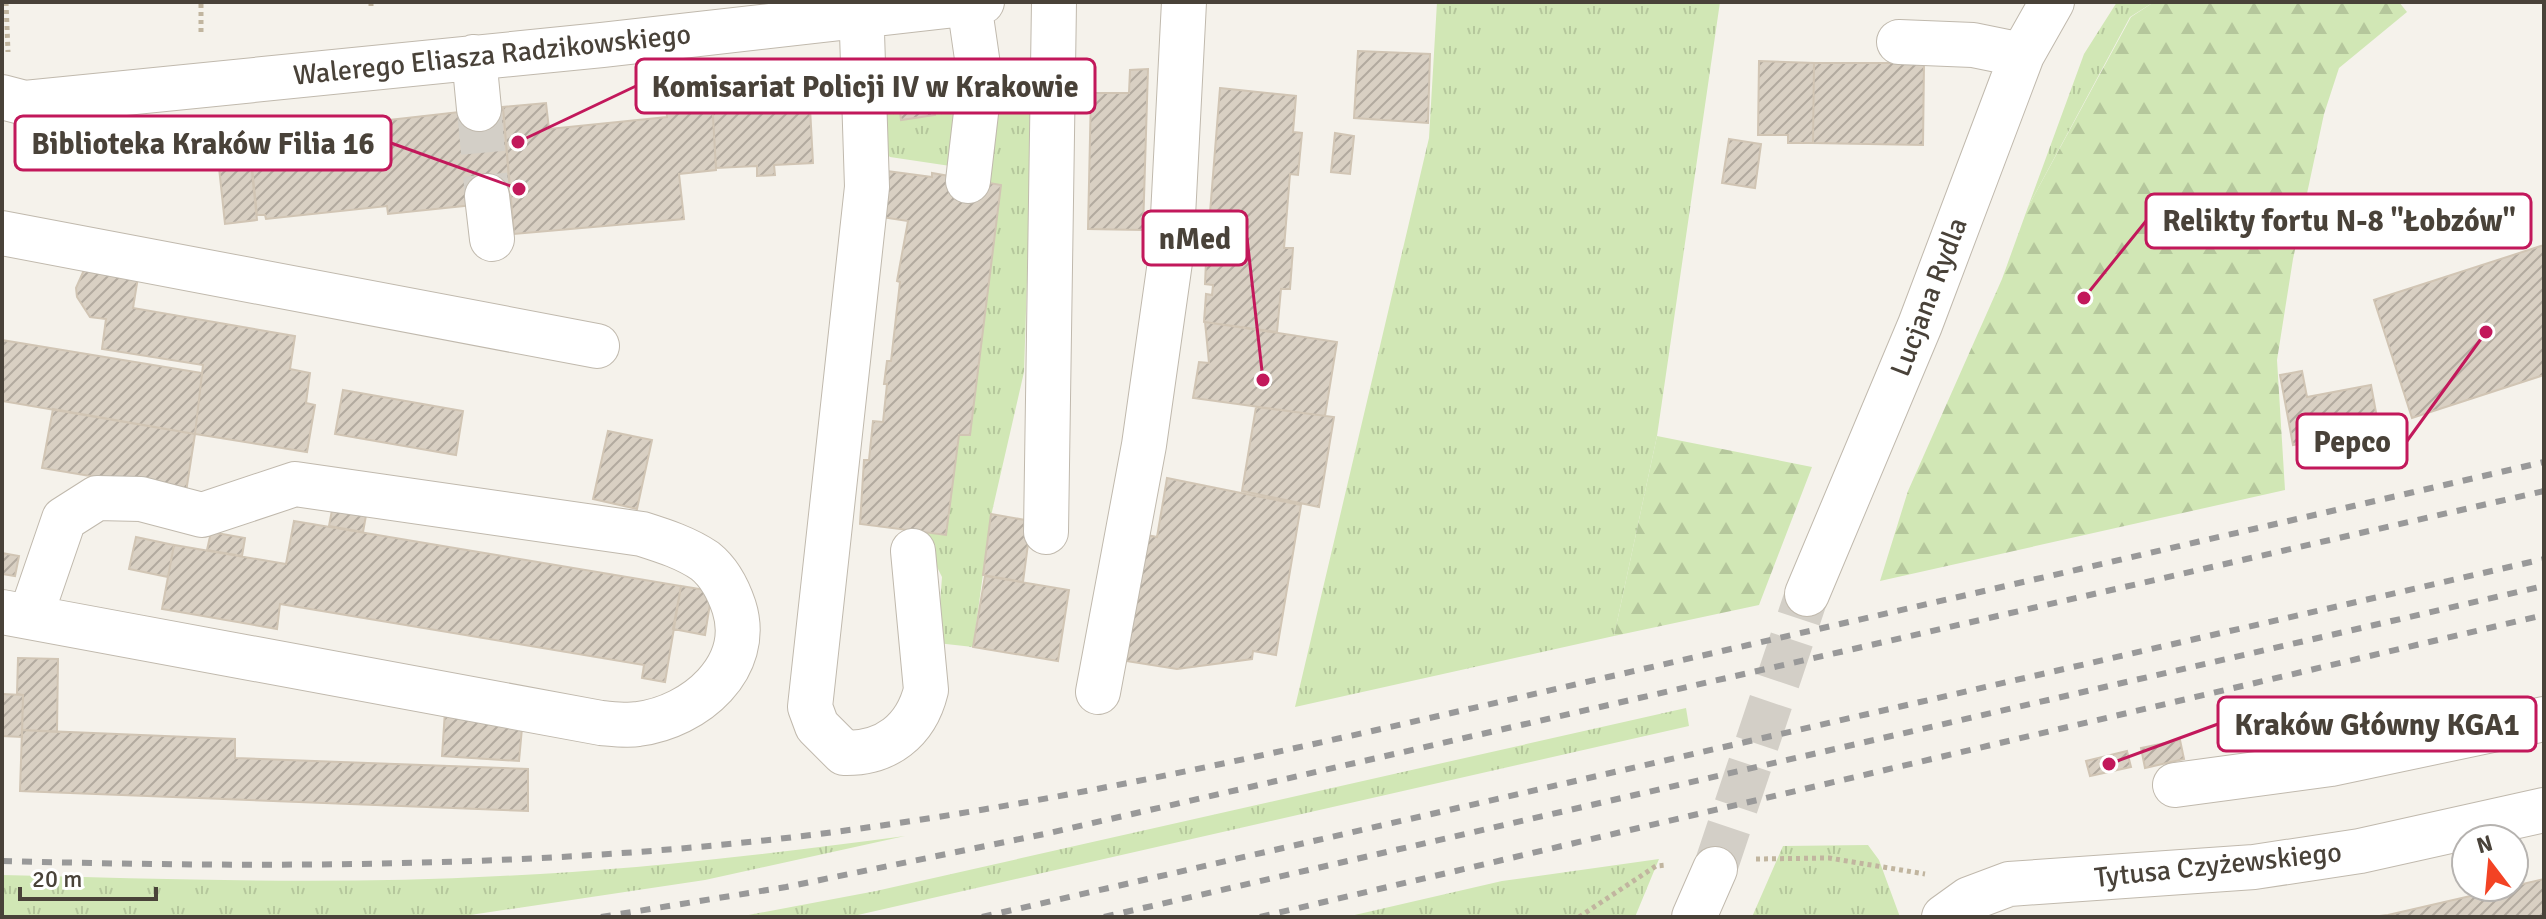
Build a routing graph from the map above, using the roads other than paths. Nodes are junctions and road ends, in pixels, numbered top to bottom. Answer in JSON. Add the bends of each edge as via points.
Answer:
{"nodes":[{"id":1,"x":1054,"y":2,"type":"edge"},
{"id":2,"x":1184,"y":2,"type":"edge"},
{"id":3,"x":2052,"y":2,"type":"edge"},
{"id":4,"x":975,"y":3,"type":"edge"},
{"id":5,"x":862,"y":9,"type":"edge"},
{"id":6,"x":1899,"y":42,"type":"dead end"},
{"id":7,"x":2022,"y":55,"type":"junction"},
{"id":8,"x":474,"y":57,"type":"junction"},
{"id":9,"x":2,"y":97,"type":"edge"},
{"id":10,"x":479,"y":109,"type":"tunnel mouth"},
{"id":11,"x":968,"y":181,"type":"dead end"},
{"id":12,"x":487,"y":196,"type":"tunnel mouth"},
{"id":13,"x":2,"y":233,"type":"edge"},
{"id":14,"x":492,"y":239,"type":"dead end"},
{"id":15,"x":597,"y":346,"type":"dead end"},
{"id":16,"x":1046,"y":532,"type":"dead end"},
{"id":17,"x":913,"y":551,"type":"dead end"},
{"id":18,"x":1807,"y":594,"type":"tunnel mouth"},
{"id":19,"x":16,"y":614,"type":"edge"},
{"id":20,"x":1098,"y":692,"type":"dead end"},
{"id":21,"x":2544,"y":719,"type":"edge"},
{"id":22,"x":2175,"y":785,"type":"dead end"},
{"id":23,"x":2544,"y":810,"type":"edge"},
{"id":24,"x":1729,"y":864,"type":"tunnel mouth"},
{"id":25,"x":1934,"y":901,"type":"edge"},
{"id":26,"x":1694,"y":917,"type":"edge"}],
"edges":[{"from":1,"to":16,"type":"street"},
{"from":2,"to":20,"type":"street","via":[[1171,255],[1144,445]]},
{"from":3,"to":7,"type":"street","name":"Lucjana Rydla"},
{"from":4,"to":5,"type":"street","name":"Walerego Eliasza Radzikowskiego"},
{"from":4,"to":11,"type":"street","via":[[980,79]]},
{"from":5,"to":8,"type":"street","name":"Walerego Eliasza Radzikowskiego"},
{"from":5,"to":17,"type":"street","via":[[867,187],[810,707],[817,726],[844,753],[865,754],[886,746],[901,736],[922,707],[926,690]]},
{"from":6,"to":7,"type":"street","via":[[1973,45]]},
{"from":7,"to":18,"type":"street","name":"Lucjana Rydla","via":[[1920,325]]},
{"from":8,"to":9,"type":"street","name":"Walerego Eliasza Radzikowskiego","via":[[25,103]]},
{"from":8,"to":10,"type":"street"},
{"from":12,"to":14,"type":"street"},
{"from":13,"to":15,"type":"street"},
{"from":19,"to":19,"type":"street","via":[[601,723],[638,724],[673,714],[712,691],[735,659],[738,621],[727,586],[706,562],[642,534],[295,484],[202,515],[116,497],[97,498],[64,519]]},
{"from":21,"to":22,"type":"street","via":[[2331,764]]},
{"from":23,"to":25,"type":"street","name":"Tytusa Czyżewskiego","via":[[2360,851],[2268,865],[2009,884],[1969,899]]},
{"from":24,"to":26,"type":"street"}]}
